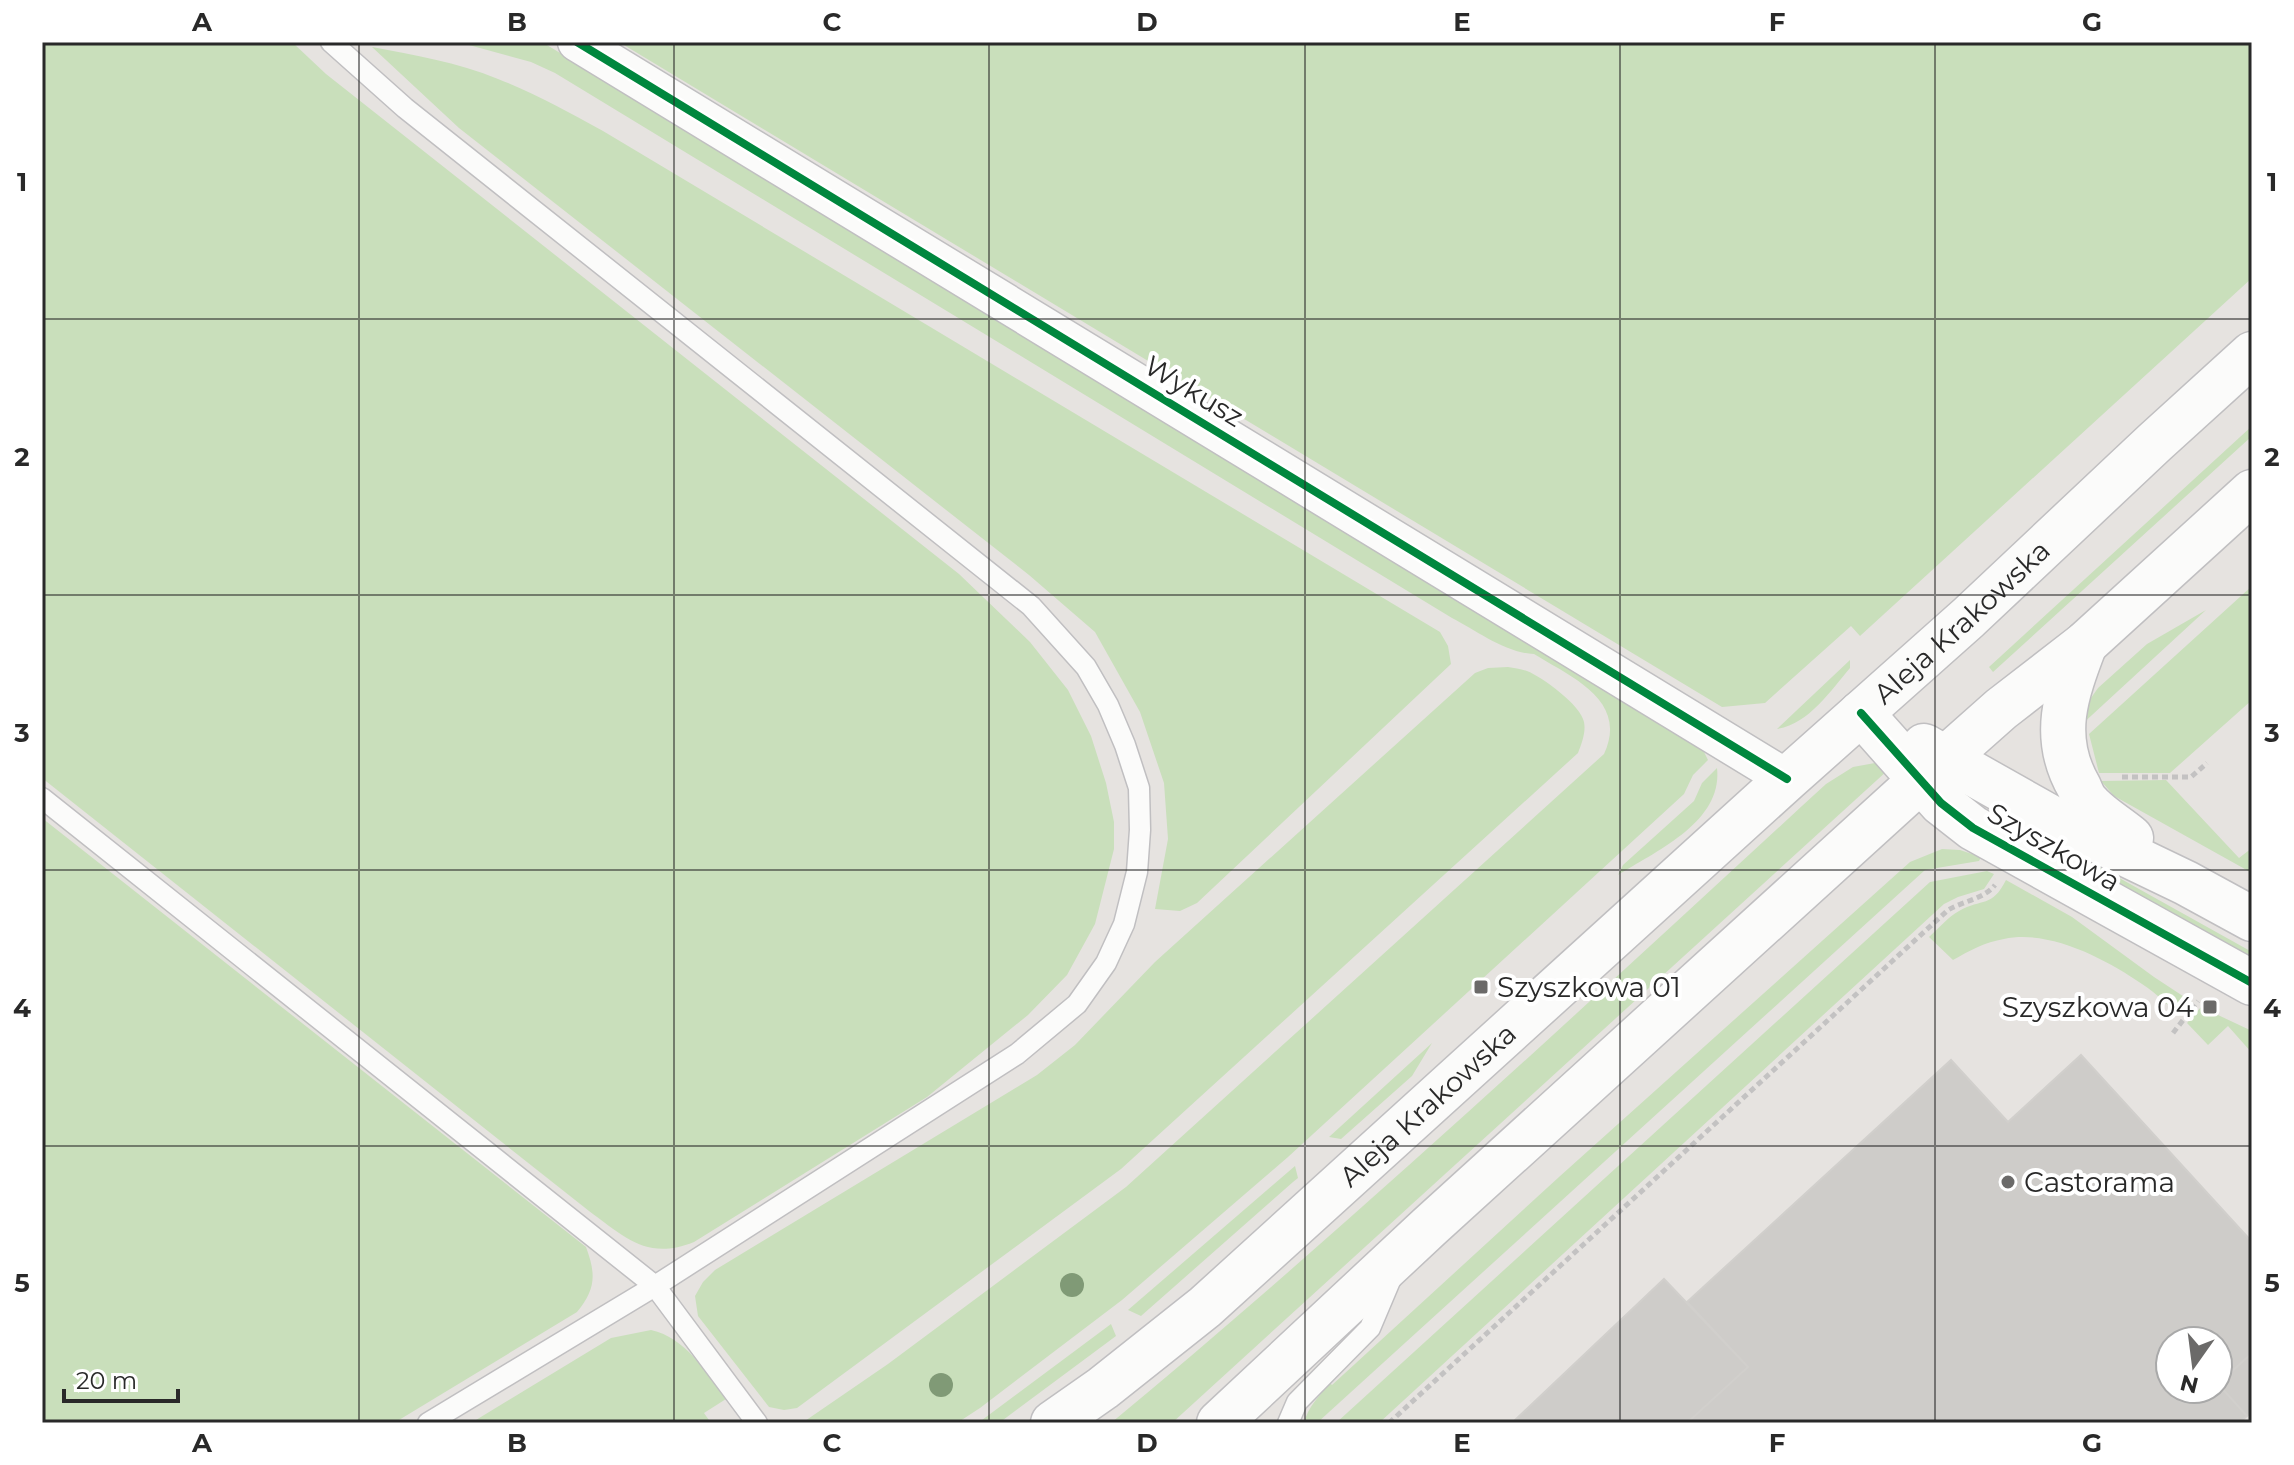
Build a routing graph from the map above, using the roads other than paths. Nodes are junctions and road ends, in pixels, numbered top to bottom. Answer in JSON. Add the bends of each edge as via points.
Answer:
{"nodes":[{"id":1,"x":331,"y":42,"type":"edge"},
{"id":2,"x":577,"y":42,"type":"edge"},
{"id":3,"x":2252,"y":354,"type":"edge"},
{"id":4,"x":2252,"y":492,"type":"edge"},
{"id":5,"x":2085,"y":644,"type":"junction"},
{"id":6,"x":1861,"y":713,"type":"junction"},
{"id":7,"x":1934,"y":769,"type":"junction"},
{"id":8,"x":1787,"y":779,"type":"junction"},
{"id":9,"x":42,"y":798,"type":"edge"},
{"id":10,"x":2186,"y":883,"type":"junction"},
{"id":11,"x":2252,"y":919,"type":"edge"},
{"id":12,"x":2252,"y":983,"type":"edge"},
{"id":13,"x":1402,"y":1252,"type":"junction"},
{"id":14,"x":655,"y":1286,"type":"junction"},
{"id":15,"x":428,"y":1423,"type":"edge"},
{"id":16,"x":757,"y":1423,"type":"edge"},
{"id":17,"x":1053,"y":1423,"type":"edge"},
{"id":18,"x":1219,"y":1423,"type":"edge"},
{"id":19,"x":1288,"y":1423,"type":"edge"}],
"edges":[{"from":1,"to":14,"type":"lane","via":[[405,108],[1031,606],[1086,667],[1120,732],[1139,788],[1137,872],[1124,924],[1106,963],[1077,1004],[1017,1054]]},
{"from":2,"to":8,"type":"street","name":"Wykusz"},
{"from":3,"to":6,"type":"main road","name":"Aleja Krakowska"},
{"from":4,"to":5,"type":"main road"},
{"from":5,"to":7,"type":"main road"},
{"from":5,"to":10,"type":"main road","via":[[2063,713],[2071,774],[2087,803]]},
{"from":6,"to":7,"type":"main road","name":"Szyszkowa"},
{"from":6,"to":8,"type":"main road","name":"Aleja Krakowska"},
{"from":7,"to":10,"type":"main road","name":"Szyszkowa"},
{"from":7,"to":12,"type":"main road","name":"Szyszkowa","via":[[1941,803],[1973,828]]},
{"from":7,"to":13,"type":"main road"},
{"from":8,"to":17,"type":"main road","name":"Aleja Krakowska","via":[[1205,1307]]},
{"from":9,"to":14,"type":"lane"},
{"from":10,"to":11,"type":"main road","name":"Szyszkowa"},
{"from":13,"to":18,"type":"main road"},
{"from":13,"to":19,"type":"lane","via":[[1370,1328],[1297,1402]]},
{"from":14,"to":15,"type":"lane"},
{"from":14,"to":16,"type":"lane"}]}
